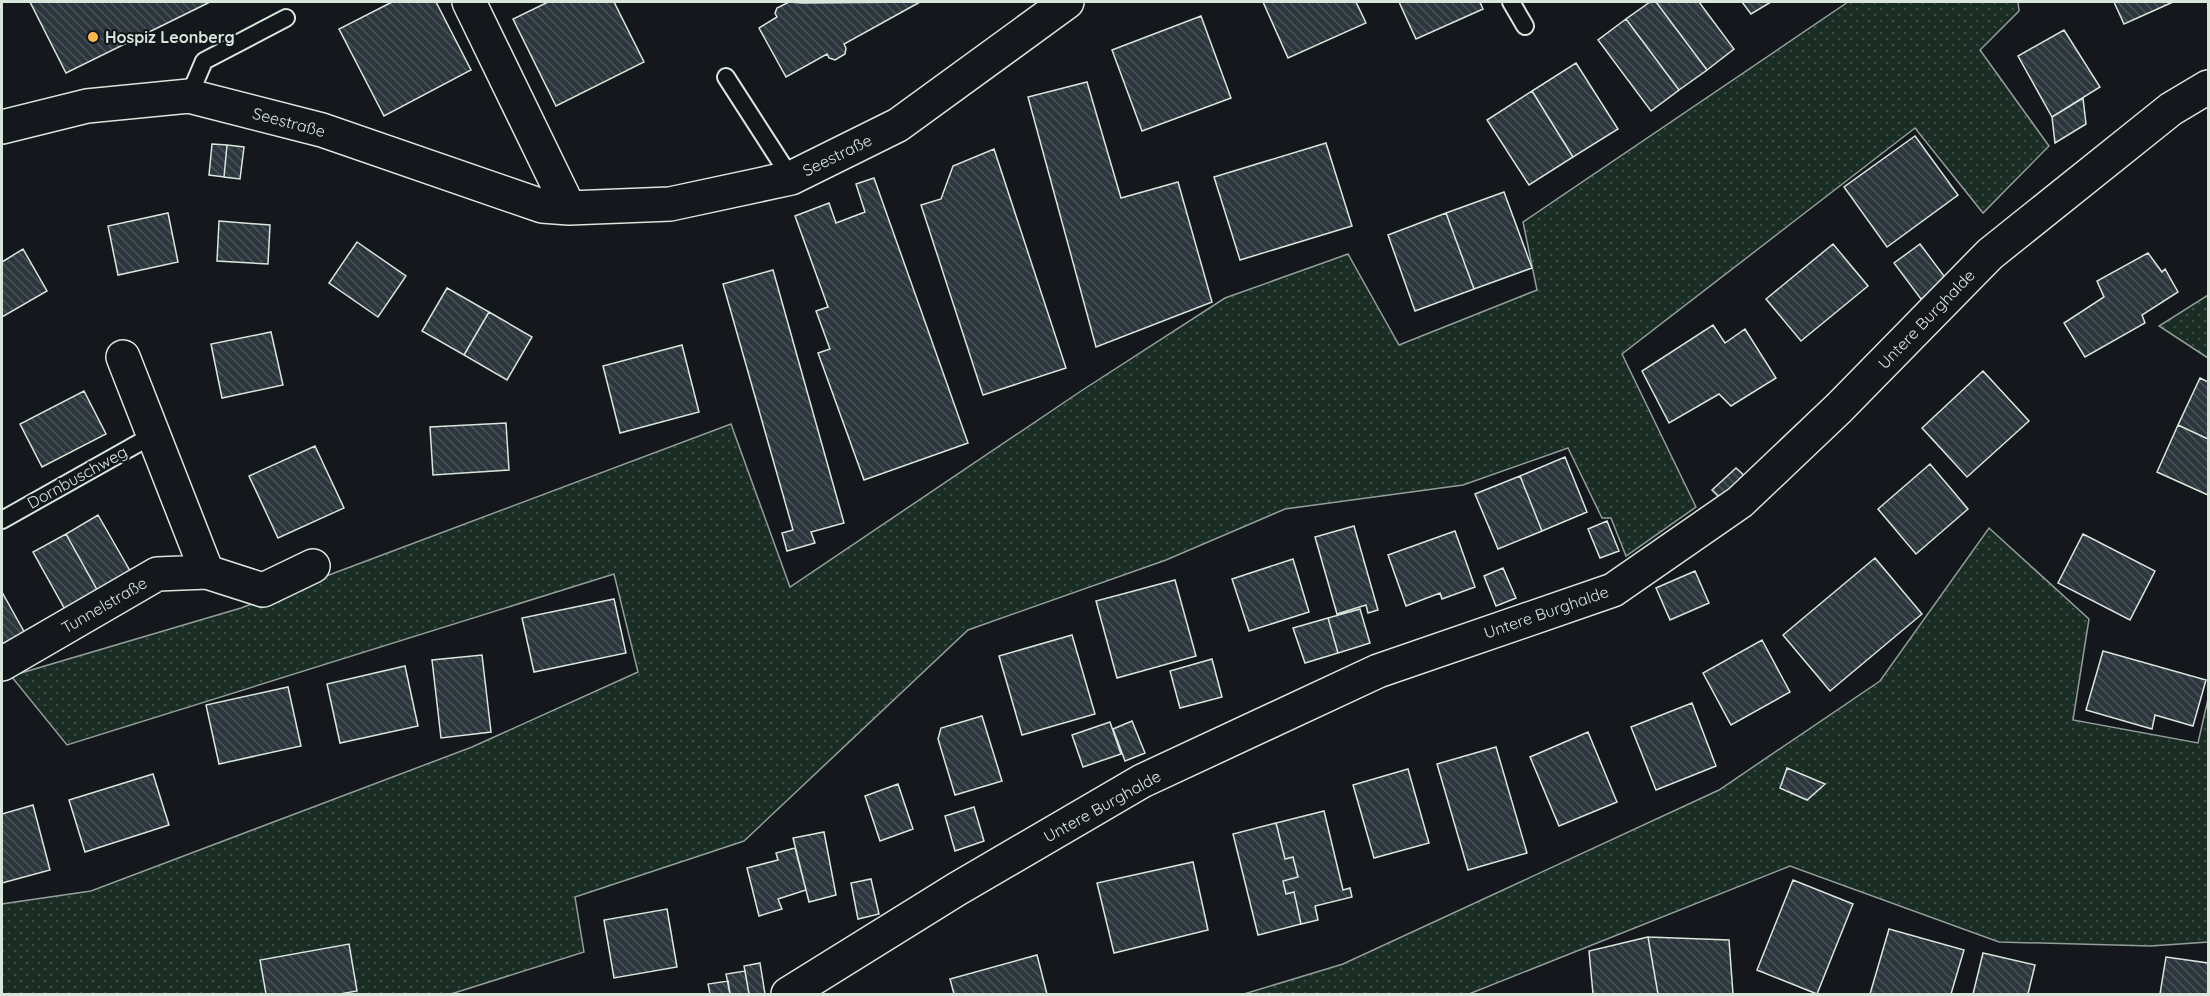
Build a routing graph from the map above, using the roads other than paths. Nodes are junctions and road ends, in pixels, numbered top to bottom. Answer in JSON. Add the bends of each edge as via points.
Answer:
{"nodes":[{"id":1,"x":469,"y":2,"type":"edge"},
{"id":2,"x":1067,"y":2,"type":"edge"},
{"id":3,"x":1511,"y":2,"type":"edge"},
{"id":4,"x":286,"y":18,"type":"dead end"},
{"id":5,"x":1525,"y":26,"type":"dead end"},
{"id":6,"x":726,"y":76,"type":"dead end"},
{"id":7,"x":2208,"y":87,"type":"edge"},
{"id":8,"x":189,"y":96,"type":"junction"},
{"id":9,"x":2,"y":123,"type":"edge"},
{"id":10,"x":791,"y":178,"type":"junction"},
{"id":11,"x":569,"y":207,"type":"junction"},
{"id":12,"x":123,"y":357,"type":"dead end"},
{"id":13,"x":153,"y":435,"type":"junction"},
{"id":14,"x":2,"y":520,"type":"edge"},
{"id":15,"x":313,"y":566,"type":"dead end"},
{"id":16,"x":207,"y":572,"type":"junction"},
{"id":17,"x":2,"y":664,"type":"edge"},
{"id":18,"x":788,"y":994,"type":"edge"}],
"edges":[{"from":1,"to":11,"type":"street"},
{"from":2,"to":10,"type":"street","name":"Seestraße","via":[[898,125]]},
{"from":3,"to":5,"type":"lane"},
{"from":4,"to":8,"type":"lane","via":[[204,61]]},
{"from":6,"to":10,"type":"lane"},
{"from":7,"to":18,"type":"street","name":"Untere Burghalde","via":[[2171,109],[1990,254],[1740,502],[1613,590],[1378,671],[1142,781]]},
{"from":8,"to":9,"type":"street","name":"Seestraße","via":[[87,106]]},
{"from":8,"to":11,"type":"street","name":"Seestraße","via":[[322,130],[542,206]]},
{"from":10,"to":11,"type":"street","name":"Seestraße","via":[[670,204]]},
{"from":12,"to":13,"type":"street"},
{"from":13,"to":14,"type":"lane","name":"Dornbuschweg"},
{"from":13,"to":16,"type":"street"},
{"from":15,"to":16,"type":"street","name":"Tunnelstraße","via":[[263,590]]},
{"from":16,"to":17,"type":"street","name":"Tunnelstraße","via":[[157,574]]}]}
